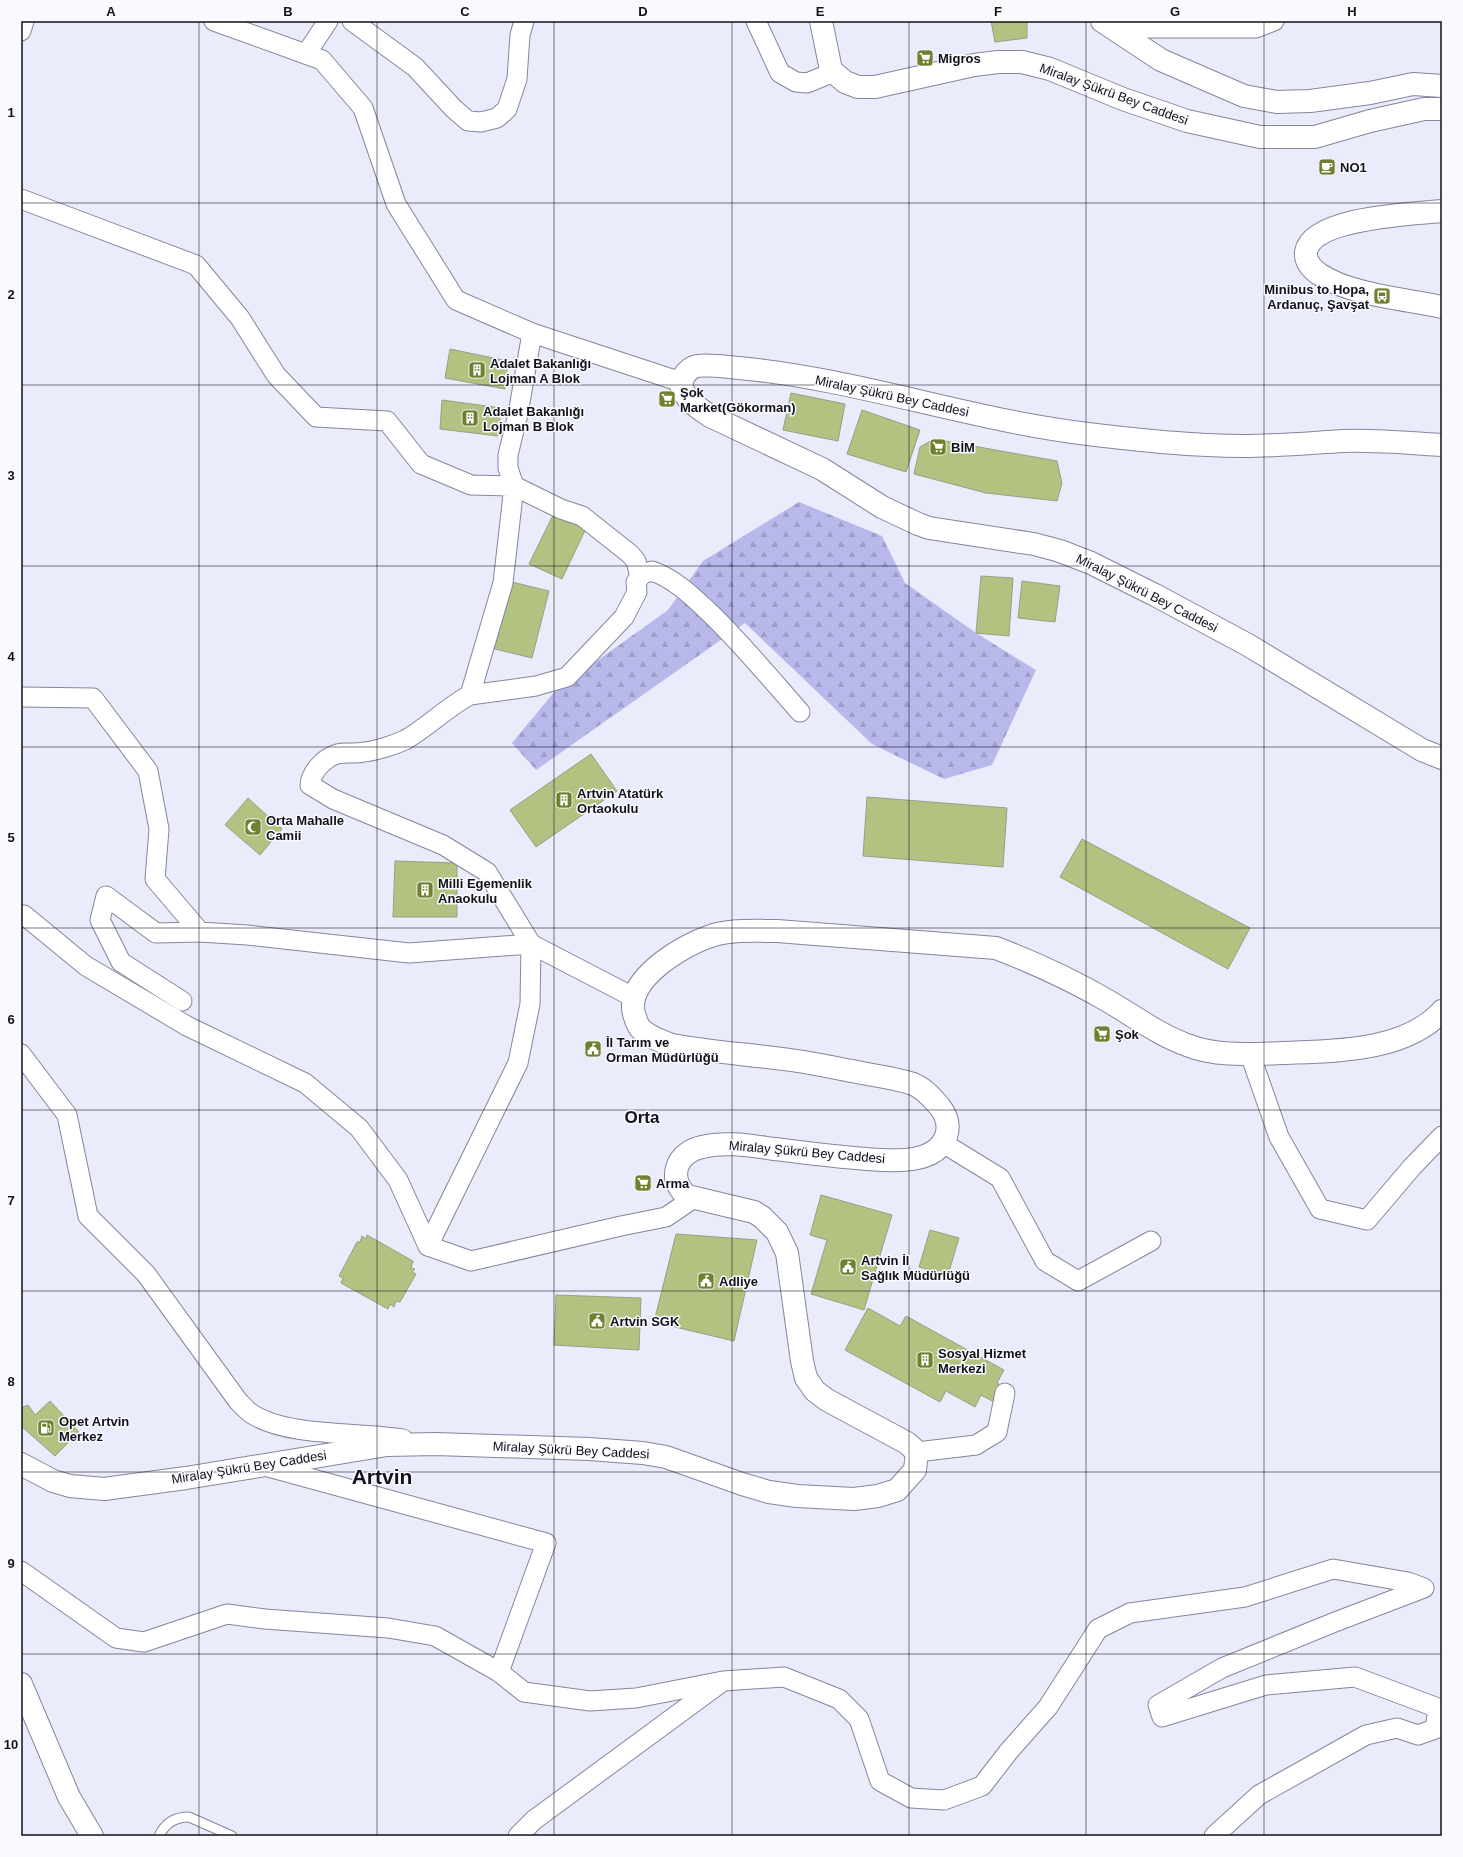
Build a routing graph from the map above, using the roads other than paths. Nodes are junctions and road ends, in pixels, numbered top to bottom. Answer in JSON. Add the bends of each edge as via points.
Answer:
{"nodes":[{"id":1,"x":24,"y":21,"type":"edge"},
{"id":2,"x":214,"y":21,"type":"edge"},
{"id":3,"x":328,"y":21,"type":"edge"},
{"id":4,"x":352,"y":21,"type":"edge"},
{"id":5,"x":524,"y":21,"type":"edge"},
{"id":6,"x":756,"y":21,"type":"edge"},
{"id":7,"x":1274,"y":21,"type":"edge"},
{"id":8,"x":1107,"y":24,"type":"edge"},
{"id":9,"x":1141,"y":24,"type":"edge"},
{"id":10,"x":822,"y":25,"type":"edge"},
{"id":11,"x":21,"y":31,"type":"edge"},
{"id":12,"x":306,"y":54,"type":"junction"},
{"id":13,"x":834,"y":72,"type":"junction"},
{"id":14,"x":1442,"y":86,"type":"edge"},
{"id":15,"x":1442,"y":109,"type":"edge"},
{"id":16,"x":21,"y":199,"type":"edge"},
{"id":17,"x":1442,"y":211,"type":"edge"},
{"id":18,"x":1442,"y":307,"type":"edge"},
{"id":19,"x":532,"y":333,"type":"junction"},
{"id":20,"x":681,"y":382,"type":"junction"},
{"id":21,"x":1442,"y":444,"type":"edge"},
{"id":22,"x":514,"y":486,"type":"junction"},
{"id":23,"x":640,"y":577,"type":"junction"},
{"id":24,"x":470,"y":695,"type":"junction"},
{"id":25,"x":21,"y":696,"type":"edge"},
{"id":26,"x":800,"y":712,"type":"dead end"},
{"id":27,"x":1442,"y":758,"type":"edge"},
{"id":28,"x":24,"y":915,"type":"dead end"},
{"id":29,"x":200,"y":932,"type":"junction"},
{"id":30,"x":531,"y":944,"type":"junction"},
{"id":31,"x":633,"y":997,"type":"junction"},
{"id":32,"x":182,"y":1001,"type":"dead end"},
{"id":33,"x":1442,"y":1011,"type":"edge"},
{"id":34,"x":21,"y":1054,"type":"edge"},
{"id":35,"x":1250,"y":1054,"type":"junction"},
{"id":36,"x":1442,"y":1136,"type":"edge"},
{"id":37,"x":944,"y":1143,"type":"junction"},
{"id":38,"x":694,"y":1198,"type":"junction"},
{"id":39,"x":1151,"y":1241,"type":"dead end"},
{"id":40,"x":428,"y":1246,"type":"junction"},
{"id":41,"x":1005,"y":1393,"type":"dead end"},
{"id":42,"x":436,"y":1444,"type":"junction"},
{"id":43,"x":917,"y":1452,"type":"junction"},
{"id":44,"x":21,"y":1464,"type":"edge"},
{"id":45,"x":263,"y":1465,"type":"junction"},
{"id":46,"x":21,"y":1571,"type":"edge"},
{"id":47,"x":499,"y":1672,"type":"junction"},
{"id":48,"x":724,"y":1681,"type":"junction"},
{"id":49,"x":21,"y":1684,"type":"edge"},
{"id":50,"x":92,"y":1836,"type":"edge"},
{"id":51,"x":159,"y":1836,"type":"edge"},
{"id":52,"x":232,"y":1836,"type":"edge"},
{"id":53,"x":518,"y":1836,"type":"edge"},
{"id":54,"x":1214,"y":1836,"type":"edge"}],
"edges":[{"from":1,"to":11,"type":"street"},
{"from":2,"to":12,"type":"street"},
{"from":3,"to":12,"type":"street"},
{"from":4,"to":5,"type":"street","via":[[415,67],[468,121],[481,122],[497,118],[507,109],[517,79],[520,35]]},
{"from":6,"to":13,"type":"street","via":[[780,73],[796,82],[807,83]]},
{"from":7,"to":9,"type":"street","via":[[1256,28]]},
{"from":8,"to":9,"type":"street"},
{"from":8,"to":14,"type":"main road","via":[[1162,60],[1244,96],[1264,100],[1310,101],[1413,84]]},
{"from":10,"to":13,"type":"main road","via":[[831,70]]},
{"from":12,"to":19,"type":"street","via":[[322,60],[363,108],[396,204],[456,300]]},
{"from":13,"to":15,"type":"main road","name":"Miralay Şükrü Bey Caddesi","via":[[845,82],[858,88],[875,87],[974,65],[1022,62],[1050,69],[1123,99],[1187,121],[1260,137],[1315,137],[1424,109]]},
{"from":16,"to":22,"type":"street","via":[[196,265],[240,318],[276,375],[316,418],[387,421],[421,464],[471,485]]},
{"from":17,"to":18,"type":"main road","via":[[1380,216],[1332,229],[1313,239],[1307,246],[1306,256],[1312,269],[1346,287]]},
{"from":19,"to":20,"type":"street"},
{"from":19,"to":22,"type":"street","via":[[508,455],[508,468]]},
{"from":20,"to":21,"type":"main road","name":"Miralay Şükrü Bey Caddesi","via":[[688,371],[697,366],[780,373],[1035,426],[1173,443],[1245,446],[1345,441]]},
{"from":20,"to":27,"type":"main road","name":"Miralay Şükrü Bey Caddesi","via":[[685,395],[710,416],[822,469],[863,496],[902,517],[929,528],[1034,544],[1091,563],[1248,645],[1422,750]]},
{"from":22,"to":23,"type":"street","via":[[561,509],[582,516],[630,554],[636,561]]},
{"from":22,"to":24,"type":"street","via":[[503,583]]},
{"from":23,"to":24,"type":"street","via":[[636,582],[637,592],[624,617],[567,677],[536,686]]},
{"from":23,"to":26,"type":"street","via":[[652,570],[687,591],[732,635]]},
{"from":24,"to":30,"type":"street","via":[[404,740],[366,752],[336,754],[320,764],[310,778],[310,785],[333,799],[443,845],[487,872]]},
{"from":25,"to":29,"type":"street","via":[[93,698],[148,771],[159,829],[155,879]]},
{"from":28,"to":40,"type":"street","via":[[86,966],[187,1026],[305,1083],[359,1128],[394,1174]]},
{"from":29,"to":30,"type":"street","via":[[409,952]]},
{"from":29,"to":32,"type":"street","via":[[156,933],[106,896],[100,920],[121,962]]},
{"from":30,"to":31,"type":"street"},
{"from":30,"to":40,"type":"street","via":[[530,1004],[518,1063]]},
{"from":31,"to":35,"type":"main road","via":[[644,979],[658,966],[689,944],[710,936],[777,931],[959,944],[996,948],[1028,961],[1081,986],[1186,1045],[1205,1051]]},
{"from":31,"to":37,"type":"main road","via":[[633,1010],[641,1030],[672,1045],[804,1062],[915,1085],[932,1098],[943,1111],[948,1124]]},
{"from":33,"to":35,"type":"main road","via":[[1420,1029],[1366,1047]]},
{"from":34,"to":42,"type":"street","via":[[67,1115],[88,1216],[146,1274],[238,1401],[252,1414],[296,1429],[383,1436]]},
{"from":35,"to":36,"type":"street","via":[[1279,1137],[1320,1209],[1367,1220]]},
{"from":37,"to":38,"type":"main road","name":"Miralay Şükrü Bey Caddesi","via":[[934,1152],[921,1157],[885,1160],[749,1146],[702,1147],[682,1157],[675,1178],[679,1189]]},
{"from":37,"to":39,"type":"street","via":[[1000,1178],[1045,1261],[1078,1281]]},
{"from":38,"to":40,"type":"street","via":[[666,1217],[471,1261]]},
{"from":38,"to":43,"type":"main road","name":"Miralay Şükrü Bey Caddesi","via":[[754,1212],[777,1232],[787,1253],[806,1378],[815,1391],[827,1400],[908,1442]]},
{"from":41,"to":43,"type":"street","via":[[996,1432],[976,1445]]},
{"from":42,"to":43,"type":"main road","name":"Miralay Şükrü Bey Caddesi","via":[[643,1452],[666,1456],[769,1492],[847,1499],[878,1496],[897,1490],[915,1470]]},
{"from":42,"to":45,"type":"main road","name":"Miralay Şükrü Bey Caddesi","via":[[387,1445]]},
{"from":44,"to":45,"type":"main road","name":"Miralay Şükrü Bey Caddesi","via":[[53,1481],[70,1486],[104,1489]]},
{"from":45,"to":47,"type":"street","via":[[546,1543]]},
{"from":46,"to":47,"type":"street","via":[[116,1638],[144,1642],[227,1614],[388,1628],[434,1636]]},
{"from":47,"to":48,"type":"street","via":[[524,1692],[590,1701],[636,1698]]},
{"from":48,"to":53,"type":"street","via":[[534,1820]]},
{"from":48,"to":54,"type":"street","via":[[784,1677],[839,1699],[859,1719],[880,1781],[910,1798],[944,1800],[982,1786],[1048,1707],[1098,1629],[1130,1613],[1245,1597],[1333,1569],[1408,1582],[1424,1588],[1222,1668],[1158,1705],[1162,1717],[1266,1685],[1355,1677],[1438,1708],[1435,1729],[1418,1735],[1397,1728],[1366,1734],[1259,1795]]},
{"from":49,"to":50,"type":"main road","via":[[69,1797]]},
{"from":51,"to":52,"type":"lane","via":[[170,1821],[190,1817]]}]}
